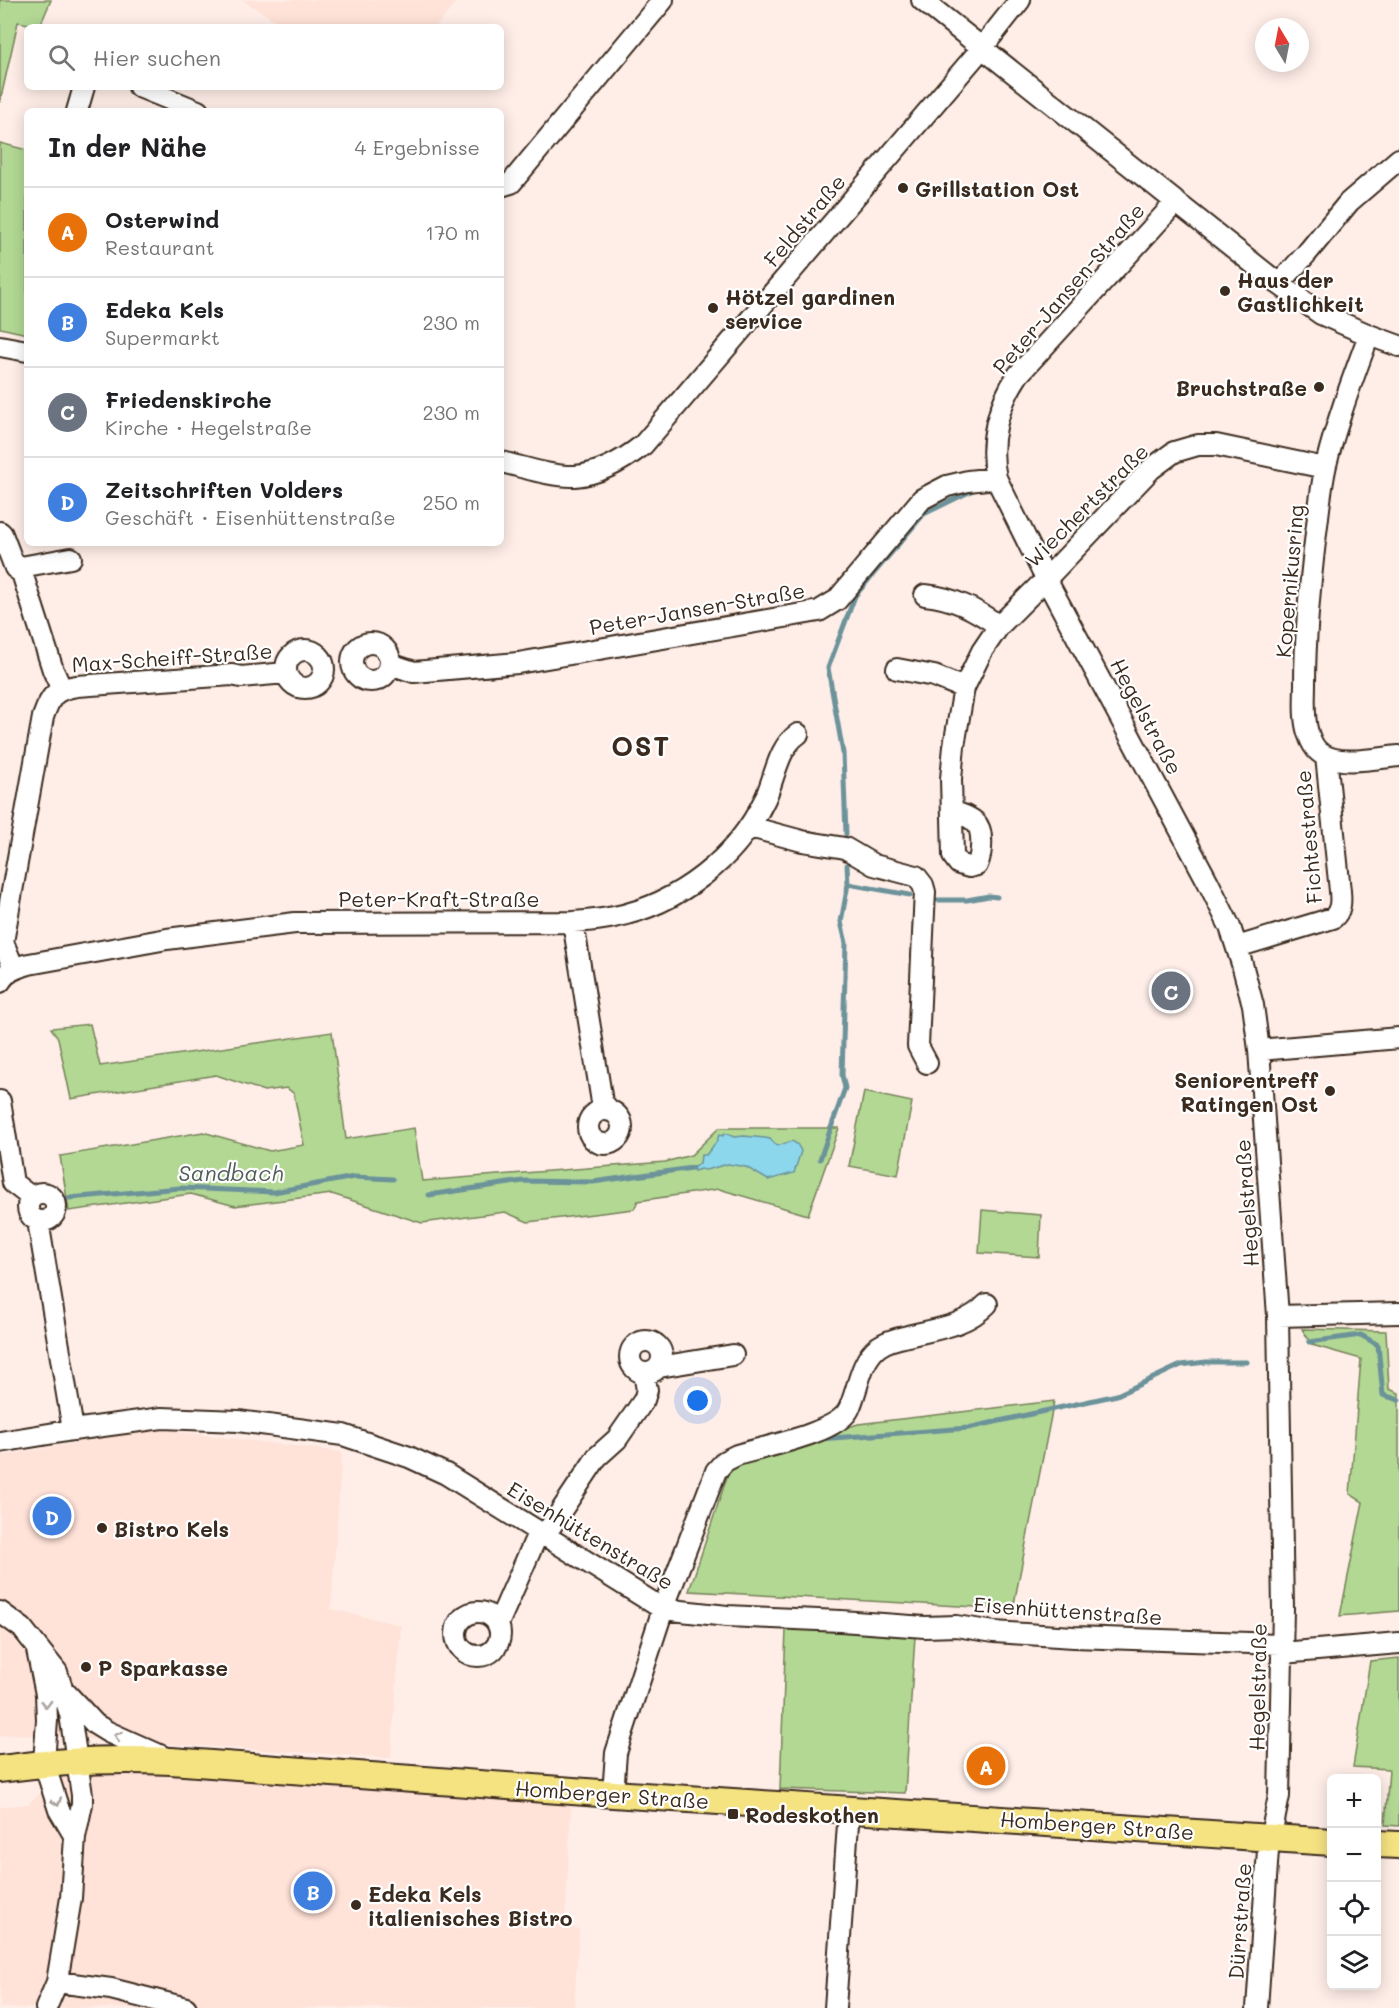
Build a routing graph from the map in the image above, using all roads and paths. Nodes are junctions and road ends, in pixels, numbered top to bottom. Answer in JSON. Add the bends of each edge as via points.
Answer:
{"nodes":[{"id":1,"x":663,"y":0,"type":"edge"},
{"id":2,"x":922,"y":0,"type":"edge"},
{"id":3,"x":1020,"y":0,"type":"edge"},
{"id":4,"x":982,"y":48,"type":"junction"},
{"id":5,"x":83,"y":90,"type":"edge"},
{"id":6,"x":146,"y":90,"type":"edge"},
{"id":7,"x":78,"y":108,"type":"edge"},
{"id":8,"x":191,"y":108,"type":"edge"},
{"id":9,"x":1399,"y":159,"type":"edge"},
{"id":10,"x":504,"y":185,"type":"edge"},
{"id":11,"x":1175,"y":203,"type":"junction"},
{"id":12,"x":1278,"y":284,"type":"junction"},
{"id":13,"x":1369,"y":335,"type":"junction"},
{"id":14,"x":0,"y":346,"type":"edge"},
{"id":15,"x":1399,"y":346,"type":"edge"},
{"id":16,"x":24,"y":350,"type":"edge"},
{"id":17,"x":504,"y":463,"type":"edge"},
{"id":18,"x":1325,"y":468,"type":"junction"},
{"id":19,"x":996,"y":478,"type":"junction"},
{"id":20,"x":0,"y":532,"type":"edge"},
{"id":21,"x":71,"y":558,"type":"dead end"},
{"id":22,"x":15,"y":568,"type":"junction"},
{"id":23,"x":1046,"y":579,"type":"junction"},
{"id":24,"x":925,"y":595,"type":"dead end"},
{"id":25,"x":999,"y":626,"type":"junction"},
{"id":26,"x":390,"y":664,"type":"junction"},
{"id":27,"x":338,"y":669,"type":"junction"},
{"id":28,"x":897,"y":669,"type":"dead end"},
{"id":29,"x":286,"y":673,"type":"junction"},
{"id":30,"x":964,"y":687,"type":"junction"},
{"id":31,"x":62,"y":690,"type":"junction"},
{"id":32,"x":798,"y":734,"type":"dead end"},
{"id":33,"x":1326,"y":756,"type":"junction"},
{"id":34,"x":1399,"y":756,"type":"edge"},
{"id":35,"x":952,"y":812,"type":"dead end"},
{"id":36,"x":750,"y":827,"type":"junction"},
{"id":37,"x":573,"y":922,"type":"junction"},
{"id":38,"x":1237,"y":947,"type":"junction"},
{"id":39,"x":7,"y":976,"type":"edge"},
{"id":40,"x":1399,"y":1038,"type":"edge"},
{"id":41,"x":1259,"y":1050,"type":"junction"},
{"id":42,"x":927,"y":1063,"type":"dead end"},
{"id":43,"x":0,"y":1101,"type":"edge"},
{"id":44,"x":610,"y":1111,"type":"dead end"},
{"id":45,"x":987,"y":1304,"type":"dead end"},
{"id":46,"x":1399,"y":1313,"type":"edge"},
{"id":47,"x":1278,"y":1316,"type":"junction"},
{"id":48,"x":733,"y":1355,"type":"dead end"},
{"id":49,"x":73,"y":1430,"type":"junction"},
{"id":50,"x":0,"y":1442,"type":"edge"},
{"id":51,"x":542,"y":1533,"type":"junction"},
{"id":52,"x":663,"y":1609,"type":"junction"},
{"id":53,"x":0,"y":1612,"type":"edge"},
{"id":54,"x":498,"y":1624,"type":"dead end"},
{"id":55,"x":1399,"y":1643,"type":"edge"},
{"id":56,"x":37,"y":1647,"type":"junction"},
{"id":57,"x":1282,"y":1648,"type":"junction"},
{"id":58,"x":64,"y":1690,"type":"junction"},
{"id":59,"x":77,"y":1761,"type":"junction"},
{"id":60,"x":171,"y":1761,"type":"junction"},
{"id":61,"x":44,"y":1763,"type":"junction"},
{"id":62,"x":0,"y":1769,"type":"edge"},
{"id":63,"x":613,"y":1794,"type":"junction"},
{"id":64,"x":849,"y":1810,"type":"junction"},
{"id":65,"x":75,"y":1837,"type":"junction"},
{"id":66,"x":1270,"y":1837,"type":"junction"},
{"id":67,"x":1327,"y":1842,"type":"edge"},
{"id":68,"x":1381,"y":1844,"type":"edge"},
{"id":69,"x":1399,"y":1845,"type":"edge"},
{"id":70,"x":57,"y":1982,"type":"junction"},
{"id":71,"x":46,"y":2008,"type":"edge"},
{"id":72,"x":61,"y":2008,"type":"edge"},
{"id":73,"x":186,"y":2008,"type":"edge"},
{"id":74,"x":835,"y":2008,"type":"edge"},
{"id":75,"x":1257,"y":2008,"type":"edge"}],
"edges":[{"from":1,"to":10,"type":"street","via":[[511,183]]},
{"from":2,"to":4,"type":"street"},
{"from":3,"to":4,"type":"street","name":"Feldstraße"},
{"from":4,"to":11,"type":"street"},
{"from":4,"to":17,"type":"street","name":"Feldstraße","via":[[643,445],[625,459],[575,476]]},
{"from":5,"to":7,"type":"street"},
{"from":6,"to":8,"type":"street"},
{"from":9,"to":12,"type":"street","via":[[1349,202]]},
{"from":11,"to":12,"type":"street"},
{"from":11,"to":19,"type":"street","name":"Peter-Jansen-Straße","via":[[1018,375],[1001,406],[993,443]]},
{"from":12,"to":13,"type":"street","via":[[1321,314]]},
{"from":13,"to":15,"type":"street"},
{"from":13,"to":18,"type":"street","name":"Kopernikusring"},
{"from":14,"to":16,"type":"street"},
{"from":18,"to":23,"type":"street","name":"Wiechertstraße","via":[[1216,445],[1174,452],[1151,469]]},
{"from":18,"to":33,"type":"street","name":"Kopernikusring","via":[[1305,639],[1305,719],[1317,751]]},
{"from":19,"to":23,"type":"street","name":"Peter-Jansen-Straße"},
{"from":19,"to":26,"type":"street","name":"Peter-Jansen-Straße","via":[[947,486],[922,499],[837,600],[819,611],[518,663],[414,672]]},
{"from":20,"to":22,"type":"street","name":"Max-Scheiff-Straße"},
{"from":21,"to":22,"type":"street"},
{"from":22,"to":31,"type":"street","name":"Max-Scheiff-Straße","via":[[22,573]]},
{"from":23,"to":25,"type":"street","name":"Wiechertstraße"},
{"from":23,"to":38,"type":"street","name":"Hegelstraße","via":[[1208,882]]},
{"from":24,"to":25,"type":"street","via":[[958,601]]},
{"from":25,"to":30,"type":"street","name":"Wiechertstraße"},
{"from":26,"to":27,"type":"street","via":[[384,675],[371,681]]},
{"from":26,"to":27,"type":"street","via":[[387,651],[376,643],[368,643]]},
{"from":27,"to":29,"type":"street","name":"Max-Scheiff-Straße","via":[[305,688],[293,684]]},
{"from":27,"to":29,"type":"street","name":"Max-Scheiff-Straße","via":[[310,650],[302,650],[288,660]]},
{"from":28,"to":30,"type":"street"},
{"from":29,"to":31,"type":"street","name":"Max-Scheiff-Straße"},
{"from":30,"to":35,"type":"street","name":"Wiechertstraße","via":[[954,746]]},
{"from":31,"to":39,"type":"street","name":"Max-Scheiff-Straße","via":[[50,698],[43,717],[3,942]]},
{"from":32,"to":36,"type":"street","name":"Peter-Kraft-Straße","via":[[789,740]]},
{"from":33,"to":34,"type":"street","via":[[1346,760]]},
{"from":33,"to":38,"type":"street","name":"Fichtestraße","via":[[1341,903],[1338,914]]},
{"from":36,"to":37,"type":"street","name":"Peter-Kraft-Straße","via":[[696,882],[653,906],[614,918]]},
{"from":36,"to":42,"type":"street","via":[[845,848],[874,865],[916,876],[923,885],[918,1046]]},
{"from":37,"to":39,"type":"street","name":"Peter-Kraft-Straße","via":[[295,922],[167,939],[29,964]]},
{"from":37,"to":44,"type":"street","via":[[602,1102]]},
{"from":38,"to":41,"type":"street","name":"Hegelstraße","via":[[1253,1005]]},
{"from":40,"to":41,"type":"street"},
{"from":41,"to":47,"type":"street","name":"Hegelstraße"},
{"from":43,"to":49,"type":"street","via":[[13,1184],[31,1197],[43,1193],[52,1196],[57,1207],[54,1216],[38,1221]]},
{"from":45,"to":52,"type":"street","via":[[977,1314],[944,1329],[877,1347],[866,1363],[848,1412],[831,1427],[725,1461],[716,1471]]},
{"from":46,"to":47,"type":"street"},
{"from":47,"to":57,"type":"street","name":"Hegelstraße"},
{"from":48,"to":51,"type":"street","via":[[652,1370],[644,1400]]},
{"from":49,"to":50,"type":"street","name":"Eisenhüttenstraße"},
{"from":49,"to":51,"type":"street","name":"Eisenhüttenstraße","via":[[162,1418],[238,1421],[333,1433],[409,1457],[446,1474]]},
{"from":51,"to":52,"type":"street","name":"Eisenhüttenstraße"},
{"from":51,"to":54,"type":"street"},
{"from":52,"to":57,"type":"street","name":"Eisenhüttenstraße"},
{"from":52,"to":63,"type":"street","via":[[616,1753]]},
{"from":53,"to":56,"type":"street","via":[[22,1628]]},
{"from":55,"to":57,"type":"street","name":"Eisenhüttenstraße"},
{"from":56,"to":58,"type":"street","via":[[57,1672]]},
{"from":56,"to":61,"type":"street","one_way":true,"via":[[46,1694]]},
{"from":57,"to":66,"type":"street","name":"Hegelstraße","via":[[1279,1796]]},
{"from":58,"to":59,"type":"street"},
{"from":60,"to":58,"type":"street","one_way":true,"via":[[95,1724]]},
{"from":59,"to":60,"type":"main road","name":"Homberger Straße"},
{"from":59,"to":61,"type":"main road","name":"Homberger Straße"},
{"from":59,"to":65,"type":"street","via":[[82,1804]]},
{"from":60,"to":63,"type":"main road","name":"Homberger Straße"},
{"from":61,"to":62,"type":"main road","name":"Homberger Straße"},
{"from":61,"to":65,"type":"street","one_way":true,"via":[[59,1810]]},
{"from":63,"to":64,"type":"main road","name":"Homberger Straße"},
{"from":64,"to":66,"type":"main road","name":"Homberger Straße"},
{"from":64,"to":74,"type":"street"},
{"from":65,"to":70,"type":"street","via":[[71,1898]]},
{"from":66,"to":67,"type":"main road","name":"Homberger Straße"},
{"from":66,"to":75,"type":"street","name":"Dürrstraße"},
{"from":68,"to":69,"type":"main road"},
{"from":70,"to":71,"type":"street"},
{"from":70,"to":72,"type":"street"},
{"from":70,"to":73,"type":"street","via":[[111,1989]]}]}
